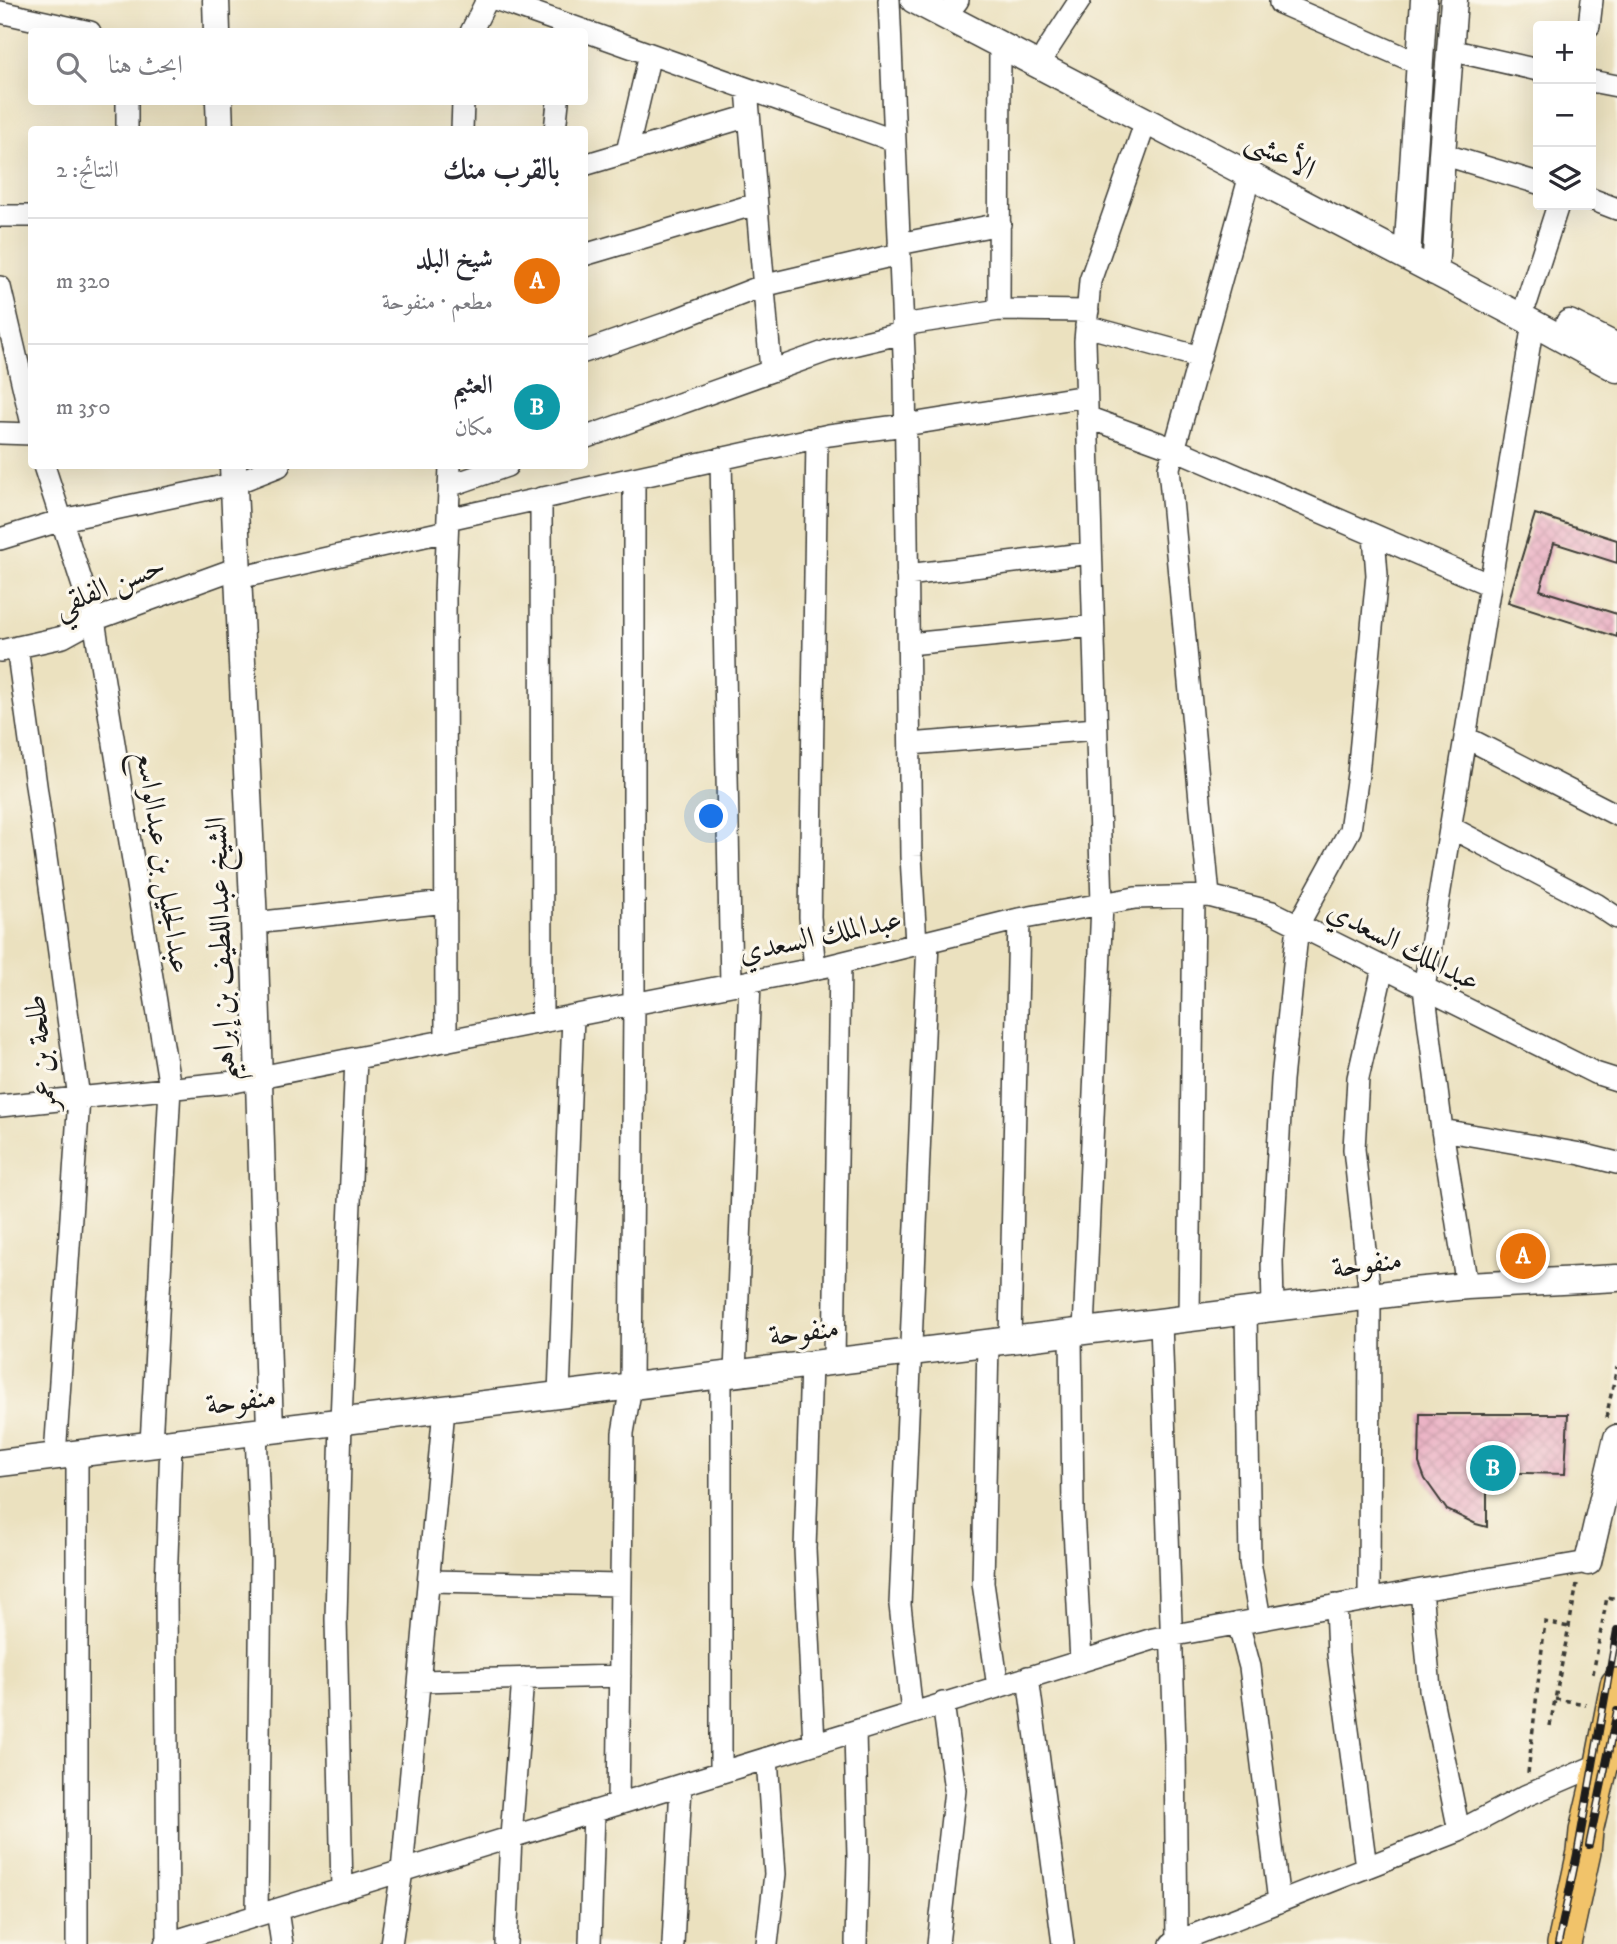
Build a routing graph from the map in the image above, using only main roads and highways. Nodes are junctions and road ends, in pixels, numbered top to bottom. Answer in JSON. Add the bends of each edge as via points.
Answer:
{"nodes":[{"id":1,"x":1606,"y":1676,"type":"edge"},
{"id":2,"x":1610,"y":1777,"type":"edge"},
{"id":3,"x":1564,"y":1944,"type":"edge"},
{"id":4,"x":1585,"y":1944,"type":"edge"}],
"edges":[{"from":1,"to":2,"type":"main road"},
{"from":2,"to":3,"type":"main road","via":[[1586,1830]]},
{"from":2,"to":4,"type":"main road"}]}
